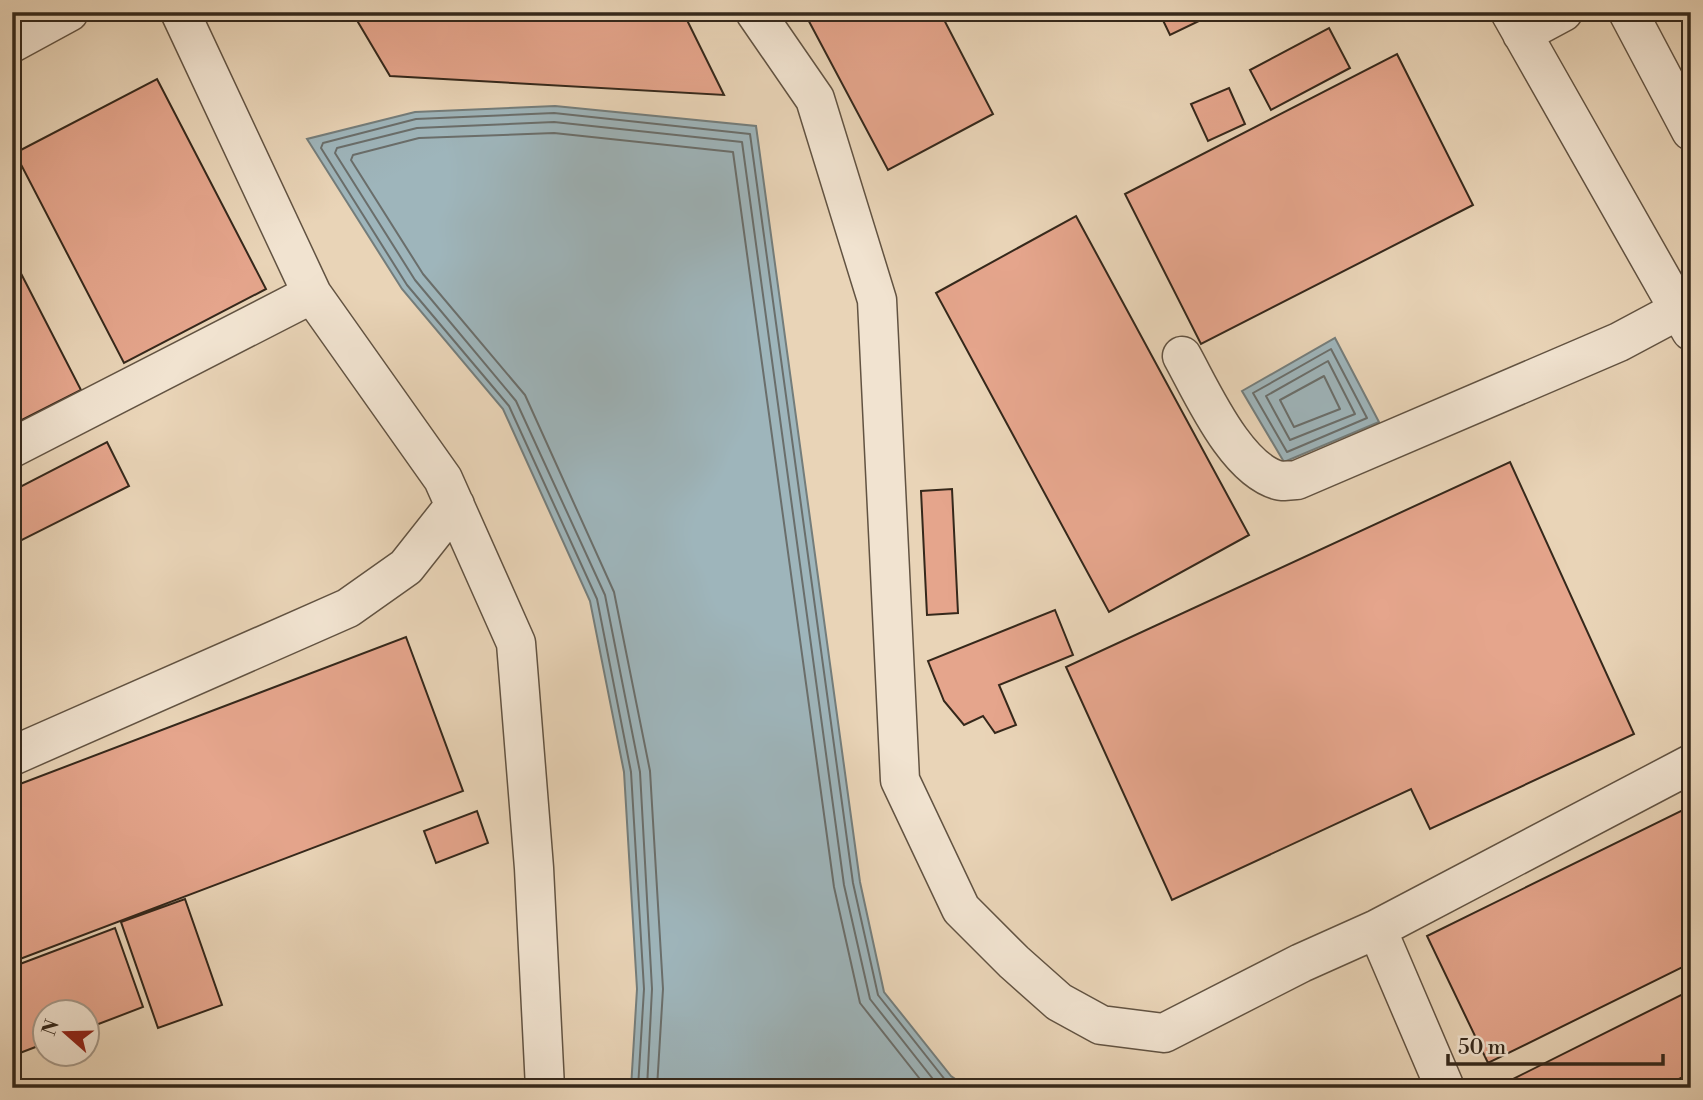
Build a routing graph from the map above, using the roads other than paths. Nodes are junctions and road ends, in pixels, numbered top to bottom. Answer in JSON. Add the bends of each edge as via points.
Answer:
{"nodes":[{"id":1,"x":69,"y":12,"type":"edge"},
{"id":2,"x":180,"y":12,"type":"edge"},
{"id":3,"x":755,"y":12,"type":"edge"},
{"id":4,"x":1563,"y":12,"type":"edge"},
{"id":5,"x":1628,"y":12,"type":"edge"},
{"id":6,"x":1516,"y":23,"type":"edge"},
{"id":7,"x":12,"y":43,"type":"edge"},
{"id":8,"x":1680,"y":86,"type":"edge"},
{"id":9,"x":1691,"y":131,"type":"edge"},
{"id":10,"x":313,"y":294,"type":"junction"},
{"id":11,"x":1685,"y":321,"type":"edge"},
{"id":12,"x":1182,"y":356,"type":"dead end"},
{"id":13,"x":12,"y":448,"type":"edge"},
{"id":14,"x":455,"y":505,"type":"junction"},
{"id":15,"x":12,"y":756,"type":"edge"},
{"id":16,"x":1691,"y":764,"type":"edge"},
{"id":17,"x":1377,"y":929,"type":"junction"},
{"id":18,"x":545,"y":1088,"type":"edge"},
{"id":19,"x":1445,"y":1088,"type":"edge"}],
"edges":[{"from":1,"to":7,"type":"street"},
{"from":2,"to":10,"type":"street"},
{"from":3,"to":17,"type":"street","via":[[815,99],[877,300],[900,780],[961,909],[1059,1002],[1101,1025],[1164,1033],[1301,962]]},
{"from":4,"to":6,"type":"street"},
{"from":5,"to":8,"type":"street"},
{"from":6,"to":11,"type":"street"},
{"from":8,"to":9,"type":"street"},
{"from":10,"to":13,"type":"street"},
{"from":10,"to":14,"type":"street","via":[[443,479]]},
{"from":11,"to":12,"type":"street","via":[[1619,342],[1297,480],[1270,477],[1234,448]]},
{"from":14,"to":15,"type":"street","via":[[406,567],[348,608]]},
{"from":14,"to":18,"type":"street","via":[[516,643]]},
{"from":16,"to":17,"type":"street"},
{"from":17,"to":19,"type":"street"}]}
